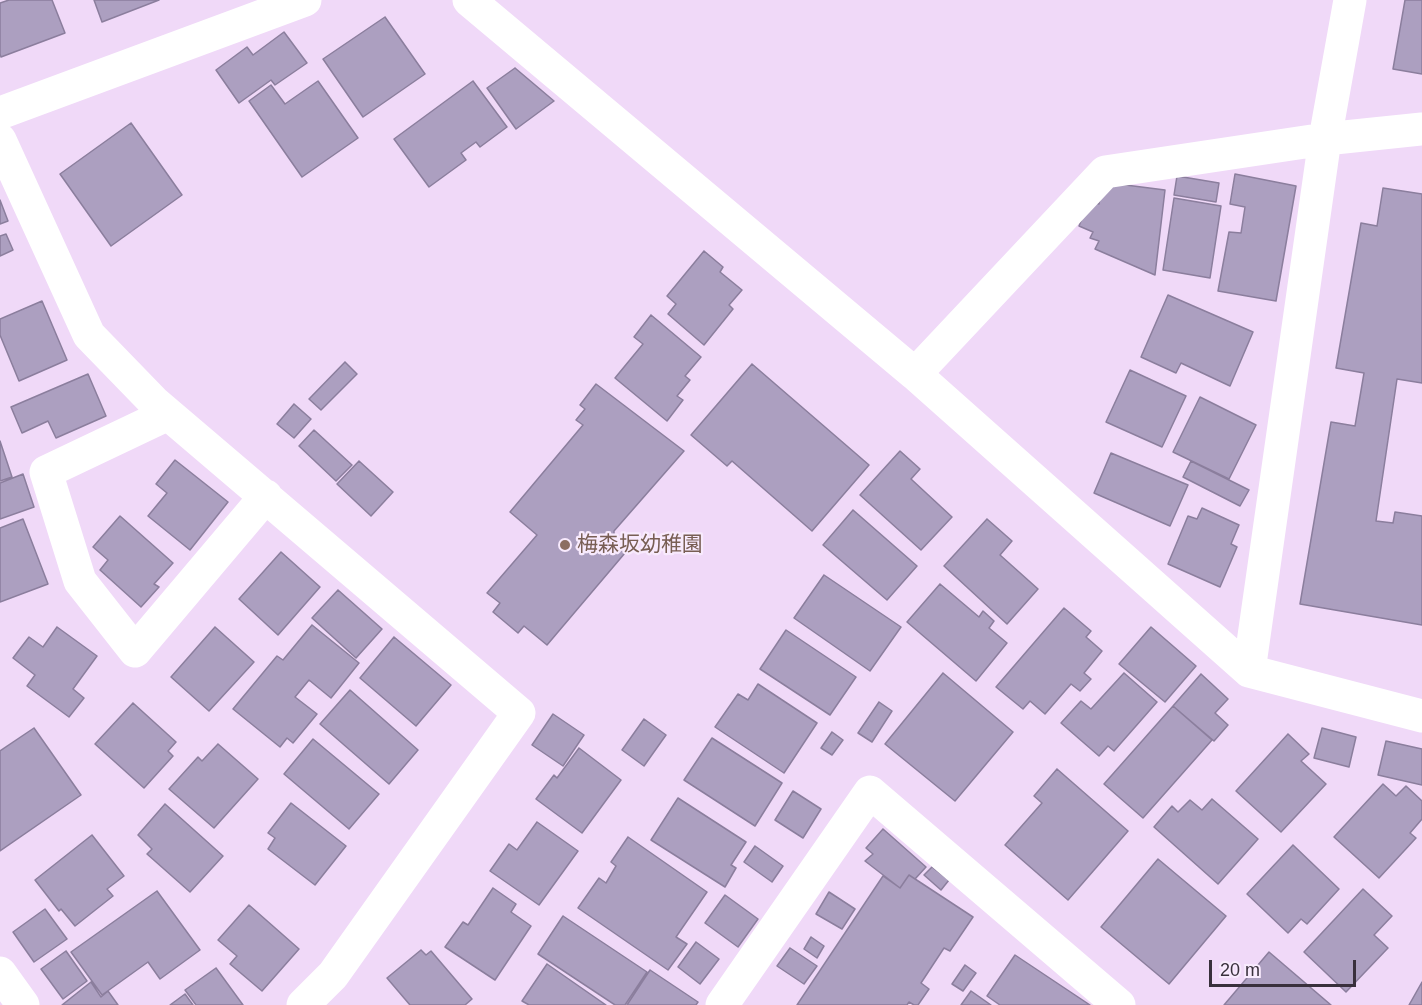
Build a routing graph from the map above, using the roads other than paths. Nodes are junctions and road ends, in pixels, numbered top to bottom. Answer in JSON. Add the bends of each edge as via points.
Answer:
{"nodes":[{"id":1,"x":305,"y":0,"type":"edge"},
{"id":2,"x":469,"y":0,"type":"edge"},
{"id":3,"x":1350,"y":0,"type":"edge"},
{"id":4,"x":0,"y":113,"type":"edge"},
{"id":5,"x":1422,"y":129,"type":"edge"},
{"id":6,"x":1324,"y":139,"type":"junction"},
{"id":7,"x":0,"y":140,"type":"edge"},
{"id":8,"x":915,"y":374,"type":"junction"},
{"id":9,"x":168,"y":414,"type":"junction"},
{"id":10,"x":266,"y":496,"type":"junction"},
{"id":11,"x":1249,"y":671,"type":"junction"},
{"id":12,"x":1422,"y":716,"type":"edge"},
{"id":13,"x":0,"y":973,"type":"edge"},
{"id":14,"x":23,"y":1005,"type":"edge"},
{"id":15,"x":303,"y":1005,"type":"edge"},
{"id":16,"x":722,"y":1005,"type":"edge"},
{"id":17,"x":1119,"y":1005,"type":"edge"}],
"edges":[{"from":1,"to":4,"type":"street"},
{"from":2,"to":8,"type":"street"},
{"from":3,"to":6,"type":"street"},
{"from":5,"to":6,"type":"street"},
{"from":6,"to":8,"type":"street","via":[[1105,172]]},
{"from":6,"to":11,"type":"street"},
{"from":7,"to":9,"type":"street","via":[[89,335]]},
{"from":8,"to":11,"type":"street"},
{"from":9,"to":10,"type":"street"},
{"from":9,"to":10,"type":"street","via":[[46,472],[80,581],[135,651]]},
{"from":10,"to":15,"type":"street","via":[[519,713],[333,975]]},
{"from":11,"to":12,"type":"street"},
{"from":13,"to":14,"type":"street"},
{"from":16,"to":17,"type":"street","via":[[870,792]]}]}
